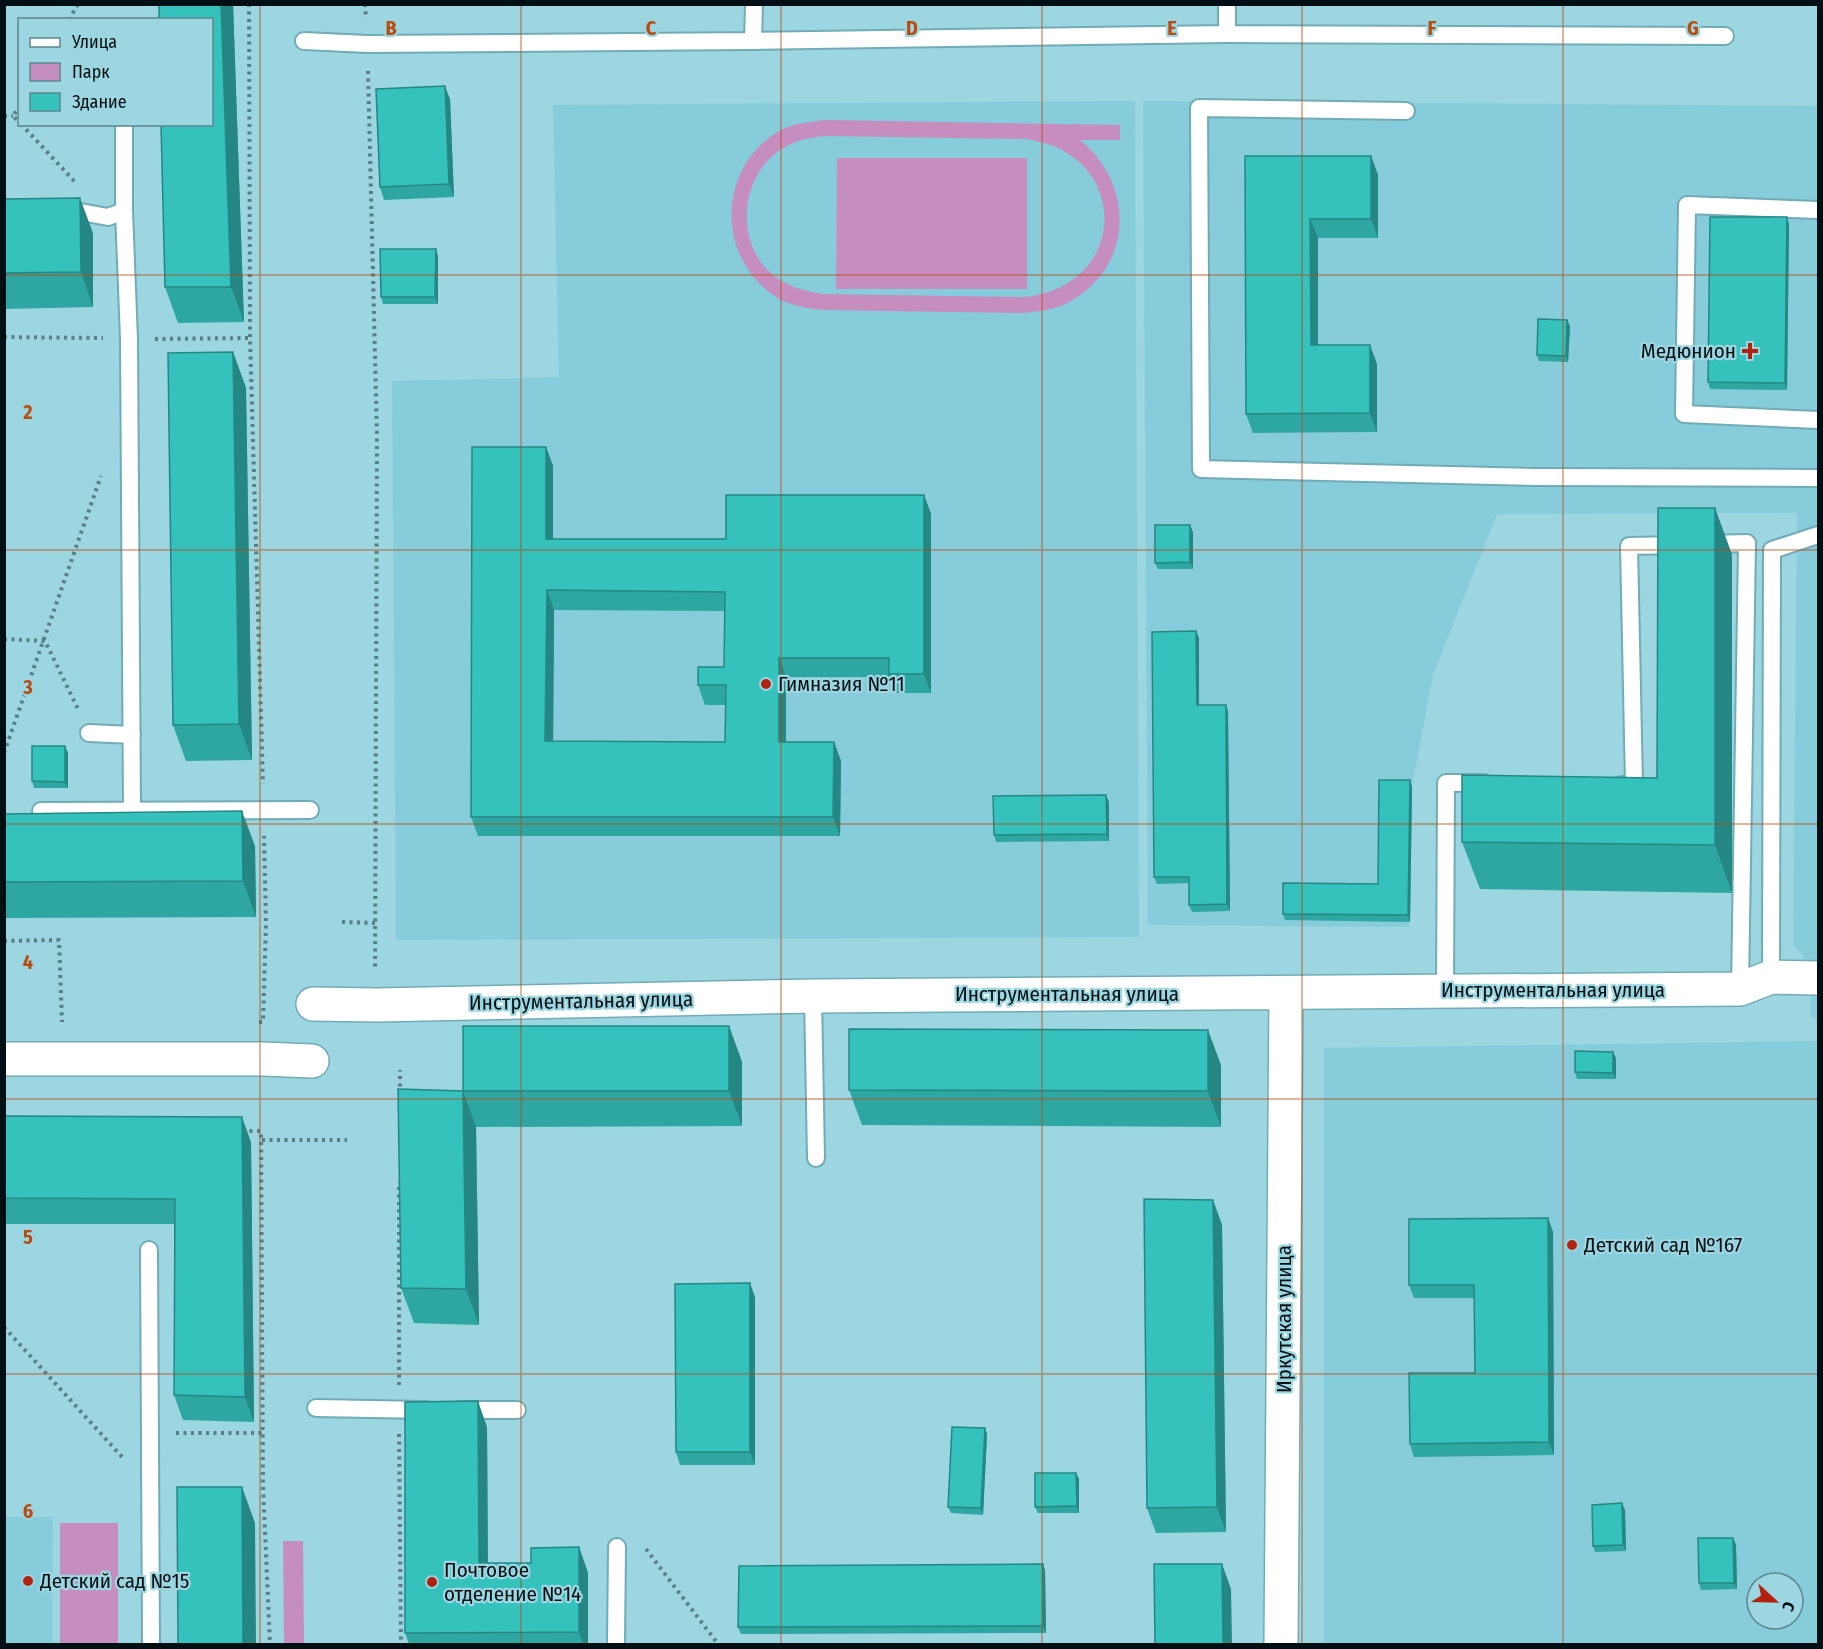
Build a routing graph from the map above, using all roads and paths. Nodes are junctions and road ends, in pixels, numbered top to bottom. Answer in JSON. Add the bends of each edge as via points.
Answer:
{"nodes":[{"id":1,"x":78,"y":4,"type":"edge"},
{"id":2,"x":249,"y":4,"type":"edge"},
{"id":3,"x":365,"y":4,"type":"edge"},
{"id":4,"x":754,"y":4,"type":"edge"},
{"id":5,"x":1227,"y":4,"type":"edge"},
{"id":6,"x":70,"y":18,"type":"edge"},
{"id":7,"x":1227,"y":34,"type":"junction"},
{"id":8,"x":1725,"y":36,"type":"dead end"},
{"id":9,"x":304,"y":41,"type":"dead end"},
{"id":10,"x":753,"y":41,"type":"junction"},
{"id":11,"x":367,"y":44,"type":"junction"},
{"id":12,"x":18,"y":108,"type":"edge"},
{"id":13,"x":1406,"y":111,"type":"dead end"},
{"id":14,"x":4,"y":116,"type":"edge"},
{"id":15,"x":13,"y":116,"type":"junction"},
{"id":16,"x":18,"y":122,"type":"edge"},
{"id":17,"x":22,"y":126,"type":"edge"},
{"id":18,"x":124,"y":126,"type":"edge"},
{"id":19,"x":56,"y":207,"type":"edge"},
{"id":20,"x":1818,"y":210,"type":"edge"},
{"id":21,"x":116,"y":214,"type":"junction"},
{"id":22,"x":4,"y":337,"type":"edge"},
{"id":23,"x":110,"y":338,"type":"dead end"},
{"id":24,"x":250,"y":338,"type":"junction"},
{"id":25,"x":129,"y":339,"type":"junction"},
{"id":26,"x":1818,"y":420,"type":"edge"},
{"id":27,"x":103,"y":470,"type":"dead end"},
{"id":28,"x":1818,"y":477,"type":"edge"},
{"id":29,"x":1818,"y":535,"type":"edge"},
{"id":30,"x":4,"y":639,"type":"edge"},
{"id":31,"x":45,"y":640,"type":"junction"},
{"id":32,"x":89,"y":733,"type":"joint"},
{"id":33,"x":132,"y":735,"type":"junction"},
{"id":34,"x":4,"y":753,"type":"edge"},
{"id":35,"x":1505,"y":784,"type":"edge"},
{"id":36,"x":1599,"y":785,"type":"edge"},
{"id":37,"x":264,"y":809,"type":"junction"},
{"id":38,"x":310,"y":810,"type":"dead end"},
{"id":39,"x":41,"y":811,"type":"edge"},
{"id":40,"x":132,"y":811,"type":"junction"},
{"id":41,"x":342,"y":922,"type":"dead end"},
{"id":42,"x":375,"y":923,"type":"junction"},
{"id":43,"x":4,"y":941,"type":"edge"},
{"id":44,"x":1771,"y":976,"type":"junction"},
{"id":45,"x":375,"y":978,"type":"dead end"},
{"id":46,"x":1818,"y":978,"type":"edge"},
{"id":47,"x":1740,"y":989,"type":"junction"},
{"id":48,"x":1445,"y":991,"type":"junction"},
{"id":49,"x":1286,"y":993,"type":"junction"},
{"id":50,"x":813,"y":996,"type":"junction"},
{"id":51,"x":313,"y":1004,"type":"dead end"},
{"id":52,"x":62,"y":1022,"type":"dead end"},
{"id":53,"x":263,"y":1022,"type":"dead end"},
{"id":54,"x":4,"y":1059,"type":"edge"},
{"id":55,"x":312,"y":1061,"type":"dead end"},
{"id":56,"x":400,"y":1070,"type":"dead end"},
{"id":57,"x":400,"y":1105,"type":"edge"},
{"id":58,"x":238,"y":1131,"type":"edge"},
{"id":59,"x":262,"y":1140,"type":"junction"},
{"id":60,"x":347,"y":1140,"type":"dead end"},
{"id":61,"x":816,"y":1158,"type":"dead end"},
{"id":62,"x":399,"y":1176,"type":"edge"},
{"id":63,"x":149,"y":1250,"type":"dead end"},
{"id":64,"x":4,"y":1327,"type":"edge"},
{"id":65,"x":316,"y":1408,"type":"dead end"},
{"id":66,"x":399,"y":1410,"type":"junction"},
{"id":67,"x":517,"y":1410,"type":"dead end"},
{"id":68,"x":150,"y":1433,"type":"junction"},
{"id":69,"x":262,"y":1433,"type":"junction"},
{"id":70,"x":150,"y":1488,"type":"junction"},
{"id":71,"x":617,"y":1547,"type":"dead end"},
{"id":72,"x":646,"y":1549,"type":"dead end"},
{"id":73,"x":152,"y":1644,"type":"edge"},
{"id":74,"x":270,"y":1644,"type":"edge"},
{"id":75,"x":401,"y":1644,"type":"edge"},
{"id":76,"x":616,"y":1644,"type":"edge"},
{"id":77,"x":718,"y":1644,"type":"edge"},
{"id":78,"x":1281,"y":1644,"type":"edge"}],
"edges":[{"from":1,"to":6,"type":"path"},
{"from":2,"to":24,"type":"path"},
{"from":3,"to":11,"type":"path"},
{"from":4,"to":10,"type":"lane"},
{"from":5,"to":7,"type":"lane"},
{"from":7,"to":8,"type":"lane"},
{"from":7,"to":10,"type":"lane"},
{"from":9,"to":11,"type":"lane"},
{"from":10,"to":11,"type":"lane"},
{"from":11,"to":42,"type":"path","via":[[377,436]]},
{"from":12,"to":15,"type":"path"},
{"from":13,"to":28,"type":"lane","via":[[1199,108],[1201,469],[1536,477]]},
{"from":14,"to":15,"type":"path"},
{"from":15,"to":16,"type":"path"},
{"from":17,"to":21,"type":"path"},
{"from":18,"to":21,"type":"lane"},
{"from":19,"to":21,"type":"lane"},
{"from":20,"to":26,"type":"lane","via":[[1687,205],[1684,414]]},
{"from":21,"to":25,"type":"lane"},
{"from":22,"to":23,"type":"path"},
{"from":24,"to":25,"type":"path"},
{"from":24,"to":37,"type":"path"},
{"from":25,"to":33,"type":"lane"},
{"from":27,"to":31,"type":"path"},
{"from":29,"to":44,"type":"lane","via":[[1772,550]]},
{"from":30,"to":31,"type":"path"},
{"from":31,"to":32,"type":"path"},
{"from":31,"to":34,"type":"path"},
{"from":32,"to":33,"type":"lane"},
{"from":33,"to":40,"type":"lane"},
{"from":35,"to":48,"type":"lane","via":[[1446,783]]},
{"from":36,"to":47,"type":"lane","via":[[1634,785],[1629,546],[1747,543]]},
{"from":37,"to":38,"type":"lane"},
{"from":37,"to":40,"type":"lane"},
{"from":37,"to":53,"type":"path"},
{"from":39,"to":40,"type":"lane"},
{"from":41,"to":42,"type":"path"},
{"from":42,"to":45,"type":"path"},
{"from":43,"to":52,"type":"path","via":[[59,940]]},
{"from":44,"to":46,"type":"street","name":"Инструментальная улица"},
{"from":44,"to":47,"type":"street","name":"Инструментальная улица"},
{"from":47,"to":48,"type":"street","name":"Инструментальная улица"},
{"from":48,"to":49,"type":"street","name":"Инструментальная улица"},
{"from":49,"to":50,"type":"street","name":"Инструментальная улица"},
{"from":49,"to":78,"type":"street","name":"Иркутская улица"},
{"from":50,"to":51,"type":"street","name":"Инструментальная улица"},
{"from":50,"to":61,"type":"lane"},
{"from":54,"to":55,"type":"street"},
{"from":56,"to":57,"type":"path"},
{"from":58,"to":59,"type":"path","via":[[261,1131]]},
{"from":59,"to":60,"type":"path"},
{"from":59,"to":69,"type":"path"},
{"from":62,"to":66,"type":"path"},
{"from":63,"to":68,"type":"lane"},
{"from":64,"to":70,"type":"path"},
{"from":65,"to":66,"type":"lane"},
{"from":66,"to":67,"type":"lane"},
{"from":66,"to":75,"type":"path"},
{"from":68,"to":69,"type":"path"},
{"from":68,"to":70,"type":"lane"},
{"from":69,"to":74,"type":"path"},
{"from":70,"to":73,"type":"lane"},
{"from":71,"to":76,"type":"lane"},
{"from":72,"to":77,"type":"path"}]}
